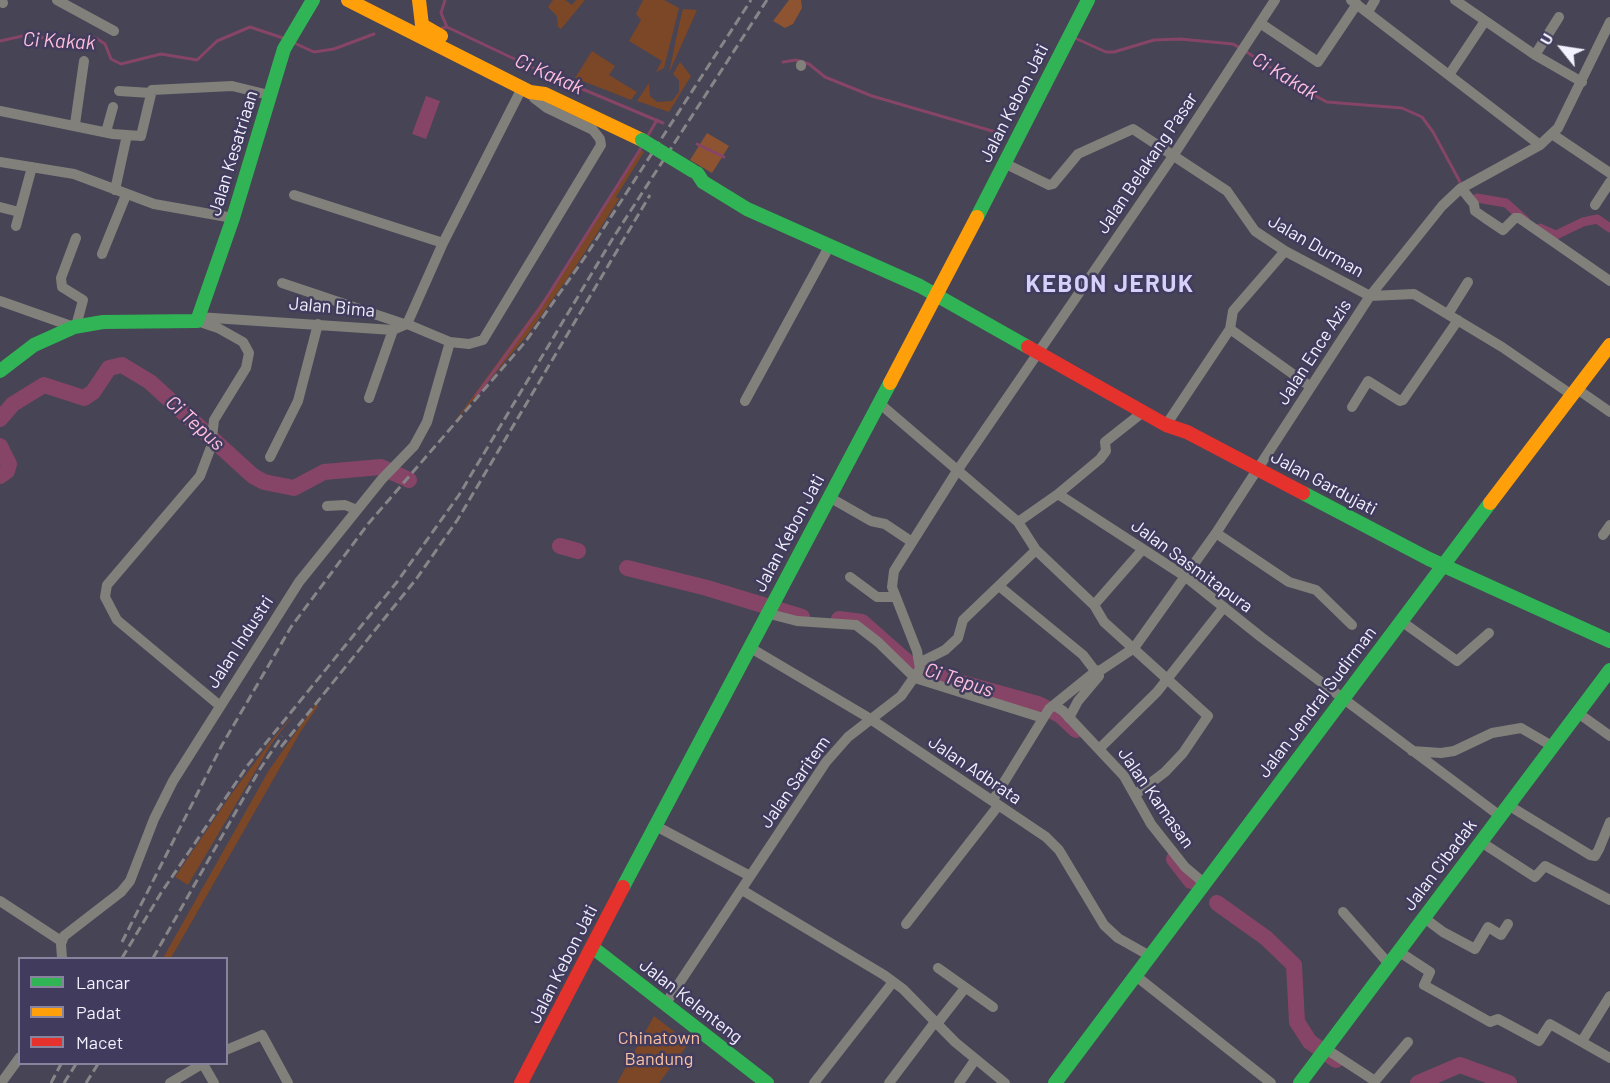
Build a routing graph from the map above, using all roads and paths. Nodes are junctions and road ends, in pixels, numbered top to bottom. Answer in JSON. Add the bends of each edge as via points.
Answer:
{"nodes":[{"id":1,"x":57,"y":0,"type":"edge"},
{"id":2,"x":313,"y":0,"type":"edge"},
{"id":3,"x":348,"y":0,"type":"edge"},
{"id":4,"x":418,"y":0,"type":"edge"},
{"id":5,"x":1088,"y":0,"type":"edge"},
{"id":6,"x":1275,"y":0,"type":"edge"},
{"id":7,"x":1375,"y":0,"type":"edge"},
{"id":8,"x":1455,"y":0,"type":"edge"},
{"id":9,"x":1354,"y":2,"type":"edge"},
{"id":10,"x":1368,"y":12,"type":"junction"},
{"id":11,"x":1559,"y":16,"type":"dead end"},
{"id":12,"x":387,"y":19,"type":"junction"},
{"id":13,"x":1485,"y":21,"type":"junction"},
{"id":14,"x":1610,"y":22,"type":"edge"},
{"id":15,"x":1260,"y":23,"type":"junction"},
{"id":16,"x":114,"y":31,"type":"dead end"},
{"id":17,"x":1606,"y":38,"type":"edge"},
{"id":18,"x":1535,"y":55,"type":"junction"},
{"id":19,"x":84,"y":61,"type":"dead end"},
{"id":20,"x":1449,"y":75,"type":"junction"},
{"id":21,"x":1582,"y":82,"type":"junction"},
{"id":22,"x":526,"y":90,"type":"junction"},
{"id":23,"x":119,"y":91,"type":"dead end"},
{"id":24,"x":151,"y":93,"type":"junction"},
{"id":25,"x":545,"y":94,"type":"junction"},
{"id":26,"x":269,"y":95,"type":"junction"},
{"id":27,"x":113,"y":107,"type":"dead end"},
{"id":28,"x":0,"y":111,"type":"edge"},
{"id":29,"x":75,"y":124,"type":"junction"},
{"id":30,"x":106,"y":132,"type":"junction"},
{"id":31,"x":1552,"y":134,"type":"junction"},
{"id":32,"x":127,"y":135,"type":"junction"},
{"id":33,"x":1540,"y":145,"type":"junction"},
{"id":34,"x":1173,"y":156,"type":"junction"},
{"id":35,"x":0,"y":162,"type":"edge"},
{"id":36,"x":1004,"y":163,"type":"junction"},
{"id":37,"x":32,"y":167,"type":"junction"},
{"id":38,"x":1610,"y":173,"type":"edge"},
{"id":39,"x":1610,"y":182,"type":"edge"},
{"id":40,"x":1461,"y":188,"type":"junction"},
{"id":41,"x":115,"y":190,"type":"junction"},
{"id":42,"x":126,"y":195,"type":"junction"},
{"id":43,"x":294,"y":195,"type":"dead end"},
{"id":44,"x":1595,"y":205,"type":"dead end"},
{"id":45,"x":0,"y":207,"type":"edge"},
{"id":46,"x":19,"y":212,"type":"junction"},
{"id":47,"x":233,"y":218,"type":"junction"},
{"id":48,"x":16,"y":226,"type":"dead end"},
{"id":49,"x":800,"y":227,"type":"junction"},
{"id":50,"x":76,"y":238,"type":"dead end"},
{"id":51,"x":443,"y":243,"type":"junction"},
{"id":52,"x":830,"y":244,"type":"junction"},
{"id":53,"x":1285,"y":251,"type":"junction"},
{"id":54,"x":102,"y":254,"type":"dead end"},
{"id":55,"x":952,"y":262,"type":"junction"},
{"id":56,"x":1610,"y":280,"type":"edge"},
{"id":57,"x":922,"y":282,"type":"junction"},
{"id":58,"x":1468,"y":282,"type":"dead end"},
{"id":59,"x":282,"y":283,"type":"dead end"},
{"id":60,"x":939,"y":292,"type":"junction"},
{"id":61,"x":1370,"y":296,"type":"junction"},
{"id":62,"x":0,"y":301,"type":"edge"},
{"id":63,"x":1448,"y":314,"type":"junction"},
{"id":64,"x":926,"y":318,"type":"junction"},
{"id":65,"x":197,"y":319,"type":"junction"},
{"id":66,"x":1458,"y":320,"type":"junction"},
{"id":67,"x":318,"y":324,"type":"junction"},
{"id":68,"x":406,"y":324,"type":"junction"},
{"id":69,"x":75,"y":326,"type":"junction"},
{"id":70,"x":1230,"y":329,"type":"junction"},
{"id":71,"x":393,"y":330,"type":"junction"},
{"id":72,"x":450,"y":342,"type":"junction"},
{"id":73,"x":1610,"y":345,"type":"edge"},
{"id":74,"x":1041,"y":348,"type":"junction"},
{"id":75,"x":0,"y":372,"type":"edge"},
{"id":76,"x":1311,"y":387,"type":"junction"},
{"id":77,"x":1575,"y":392,"type":"junction"},
{"id":78,"x":369,"y":398,"type":"dead end"},
{"id":79,"x":745,"y":401,"type":"dead end"},
{"id":80,"x":879,"y":403,"type":"junction"},
{"id":81,"x":1352,"y":407,"type":"dead end"},
{"id":82,"x":1610,"y":411,"type":"edge"},
{"id":83,"x":1143,"y":412,"type":"junction"},
{"id":84,"x":1169,"y":421,"type":"junction"},
{"id":85,"x":270,"y":457,"type":"dead end"},
{"id":86,"x":1258,"y":469,"type":"junction"},
{"id":87,"x":957,"y":471,"type":"junction"},
{"id":88,"x":1058,"y":494,"type":"junction"},
{"id":89,"x":829,"y":497,"type":"junction"},
{"id":90,"x":327,"y":506,"type":"dead end"},
{"id":91,"x":357,"y":510,"type":"junction"},
{"id":92,"x":1018,"y":522,"type":"junction"},
{"id":93,"x":1610,"y":525,"type":"edge"},
{"id":94,"x":1216,"y":533,"type":"junction"},
{"id":95,"x":1603,"y":535,"type":"dead end"},
{"id":96,"x":912,"y":542,"type":"junction"},
{"id":97,"x":1143,"y":549,"type":"junction"},
{"id":98,"x":1036,"y":550,"type":"junction"},
{"id":99,"x":1444,"y":566,"type":"junction"},
{"id":100,"x":850,"y":577,"type":"dead end"},
{"id":101,"x":1186,"y":577,"type":"junction"},
{"id":102,"x":999,"y":586,"type":"junction"},
{"id":103,"x":895,"y":597,"type":"junction"},
{"id":104,"x":1094,"y":605,"type":"junction"},
{"id":105,"x":1224,"y":607,"type":"junction"},
{"id":106,"x":767,"y":611,"type":"junction"},
{"id":107,"x":1401,"y":621,"type":"junction"},
{"id":108,"x":1352,"y":625,"type":"dead end"},
{"id":109,"x":1489,"y":633,"type":"dead end"},
{"id":110,"x":1610,"y":641,"type":"edge"},
{"id":111,"x":748,"y":646,"type":"junction"},
{"id":112,"x":1134,"y":648,"type":"junction"},
{"id":113,"x":1096,"y":670,"type":"junction"},
{"id":114,"x":1610,"y":670,"type":"edge"},
{"id":115,"x":918,"y":671,"type":"junction"},
{"id":116,"x":1167,"y":677,"type":"junction"},
{"id":117,"x":1343,"y":699,"type":"junction"},
{"id":118,"x":219,"y":705,"type":"junction"},
{"id":119,"x":1048,"y":712,"type":"junction"},
{"id":120,"x":1578,"y":713,"type":"junction"},
{"id":121,"x":869,"y":718,"type":"junction"},
{"id":122,"x":1069,"y":718,"type":"junction"},
{"id":123,"x":1610,"y":736,"type":"edge"},
{"id":124,"x":1552,"y":746,"type":"junction"},
{"id":125,"x":1100,"y":748,"type":"junction"},
{"id":126,"x":1412,"y":751,"type":"junction"},
{"id":127,"x":1136,"y":794,"type":"junction"},
{"id":128,"x":995,"y":803,"type":"junction"},
{"id":129,"x":1504,"y":811,"type":"junction"},
{"id":130,"x":1610,"y":822,"type":"edge"},
{"id":131,"x":654,"y":825,"type":"junction"},
{"id":132,"x":1481,"y":842,"type":"junction"},
{"id":133,"x":750,"y":876,"type":"junction"},
{"id":134,"x":1201,"y":887,"type":"junction"},
{"id":135,"x":742,"y":890,"type":"junction"},
{"id":136,"x":1610,"y":900,"type":"edge"},
{"id":137,"x":0,"y":901,"type":"edge"},
{"id":138,"x":1343,"y":912,"type":"dead end"},
{"id":139,"x":1423,"y":917,"type":"junction"},
{"id":140,"x":906,"y":924,"type":"dead end"},
{"id":141,"x":1508,"y":924,"type":"dead end"},
{"id":142,"x":62,"y":941,"type":"junction"},
{"id":143,"x":592,"y":947,"type":"junction"},
{"id":144,"x":1399,"y":951,"type":"junction"},
{"id":145,"x":1150,"y":956,"type":"junction"},
{"id":146,"x":62,"y":957,"type":"edge"},
{"id":147,"x":1389,"y":964,"type":"junction"},
{"id":148,"x":938,"y":968,"type":"dead end"},
{"id":149,"x":1136,"y":975,"type":"junction"},
{"id":150,"x":893,"y":982,"type":"junction"},
{"id":151,"x":965,"y":988,"type":"junction"},
{"id":152,"x":1610,"y":996,"type":"edge"},
{"id":153,"x":666,"y":1003,"type":"junction"},
{"id":154,"x":993,"y":1007,"type":"dead end"},
{"id":155,"x":936,"y":1023,"type":"junction"},
{"id":156,"x":1582,"y":1041,"type":"junction"},
{"id":157,"x":1408,"y":1042,"type":"dead end"},
{"id":158,"x":228,"y":1049,"type":"edge"},
{"id":159,"x":1324,"y":1052,"type":"junction"},
{"id":160,"x":1610,"y":1058,"type":"edge"},
{"id":161,"x":18,"y":1060,"type":"edge"},
{"id":162,"x":975,"y":1060,"type":"junction"},
{"id":163,"x":201,"y":1065,"type":"edge"},
{"id":164,"x":204,"y":1065,"type":"edge"},
{"id":165,"x":1,"y":1083,"type":"edge"},
{"id":166,"x":170,"y":1083,"type":"edge"},
{"id":167,"x":213,"y":1083,"type":"edge"},
{"id":168,"x":288,"y":1083,"type":"edge"},
{"id":169,"x":521,"y":1083,"type":"edge"},
{"id":170,"x":767,"y":1083,"type":"edge"},
{"id":171,"x":814,"y":1083,"type":"edge"},
{"id":172,"x":889,"y":1083,"type":"edge"},
{"id":173,"x":959,"y":1083,"type":"edge"},
{"id":174,"x":1005,"y":1083,"type":"edge"},
{"id":175,"x":1056,"y":1083,"type":"edge"},
{"id":176,"x":1271,"y":1083,"type":"edge"},
{"id":177,"x":1300,"y":1083,"type":"edge"}],
"edges":[{"from":1,"to":16,"type":"street"},
{"from":2,"to":26,"type":"main road","name":"Jalan Kesatriaan","via":[[286,44]]},
{"from":3,"to":12,"type":"main road"},
{"from":4,"to":12,"type":"main road"},
{"from":4,"to":25,"type":"main road","via":[[420,20],[427,28],[538,86]]},
{"from":5,"to":36,"type":"main road","name":"Jalan Kebon Jati"},
{"from":6,"to":15,"type":"street","name":"Jalan Belakang Pasar"},
{"from":7,"to":10,"type":"street"},
{"from":8,"to":13,"type":"street"},
{"from":9,"to":10,"type":"street"},
{"from":9,"to":15,"type":"street","via":[[1318,62]]},
{"from":10,"to":20,"type":"street"},
{"from":11,"to":18,"type":"street"},
{"from":12,"to":22,"type":"main road"},
{"from":13,"to":18,"type":"street"},
{"from":13,"to":20,"type":"street"},
{"from":14,"to":17,"type":"street","name":"Jalan Ence Azis"},
{"from":15,"to":34,"type":"street","name":"Jalan Belakang Pasar"},
{"from":17,"to":21,"type":"street","name":"Jalan Ence Azis"},
{"from":18,"to":21,"type":"street"},
{"from":19,"to":29,"type":"street"},
{"from":20,"to":33,"type":"street"},
{"from":21,"to":31,"type":"street","name":"Jalan Ence Azis","via":[[1563,122]]},
{"from":22,"to":25,"type":"main road"},
{"from":22,"to":51,"type":"street"},
{"from":22,"to":72,"type":"street","via":[[547,108],[593,130],[601,145],[483,340]]},
{"from":23,"to":24,"type":"street"},
{"from":24,"to":26,"type":"street","via":[[155,89],[232,86]]},
{"from":24,"to":32,"type":"street","via":[[142,135]]},
{"from":25,"to":49,"type":"main road","bridge":true,"via":[[642,140]]},
{"from":26,"to":47,"type":"main road","name":"Jalan Kesatriaan"},
{"from":27,"to":30,"type":"street"},
{"from":28,"to":29,"type":"street"},
{"from":29,"to":30,"type":"street"},
{"from":30,"to":32,"type":"street"},
{"from":31,"to":33,"type":"street","name":"Jalan Ence Azis"},
{"from":31,"to":38,"type":"street"},
{"from":32,"to":41,"type":"street"},
{"from":33,"to":40,"type":"street","name":"Jalan Ence Azis"},
{"from":34,"to":36,"type":"street","name":"Jalan Durman","via":[[1133,129],[1078,154],[1053,184],[1045,184]]},
{"from":34,"to":53,"type":"street","name":"Jalan Durman","via":[[1227,191],[1255,231]]},
{"from":34,"to":74,"type":"street","name":"Jalan Belakang Pasar"},
{"from":35,"to":37,"type":"street"},
{"from":36,"to":55,"type":"main road","name":"Jalan Kebon Jati"},
{"from":37,"to":41,"type":"street","via":[[74,174]]},
{"from":37,"to":46,"type":"street"},
{"from":39,"to":44,"type":"street"},
{"from":40,"to":56,"type":"street","via":[[1475,211],[1503,230],[1520,218]]},
{"from":40,"to":61,"type":"street","name":"Jalan Ence Azis"},
{"from":41,"to":42,"type":"street"},
{"from":42,"to":47,"type":"street"},
{"from":42,"to":54,"type":"street"},
{"from":43,"to":51,"type":"street"},
{"from":45,"to":46,"type":"street"},
{"from":46,"to":48,"type":"street"},
{"from":47,"to":65,"type":"main road","name":"Jalan Kesatriaan"},
{"from":49,"to":52,"type":"main road"},
{"from":49,"to":57,"type":"main road"},
{"from":50,"to":69,"type":"street","via":[[61,278],[62,287],[83,300]]},
{"from":51,"to":68,"type":"street"},
{"from":52,"to":57,"type":"main road"},
{"from":52,"to":79,"type":"street"},
{"from":53,"to":61,"type":"street","name":"Jalan Durman"},
{"from":53,"to":70,"type":"street","via":[[1233,311]]},
{"from":55,"to":57,"type":"main road","via":[[937,278]]},
{"from":55,"to":60,"type":"main road","name":"Jalan Kebon Jati"},
{"from":57,"to":60,"type":"main road","name":"Jalan Gardujati"},
{"from":57,"to":64,"type":"main road"},
{"from":58,"to":63,"type":"street"},
{"from":59,"to":68,"type":"street"},
{"from":60,"to":64,"type":"main road","name":"Jalan Kebon Jati"},
{"from":60,"to":74,"type":"main road","name":"Jalan Gardujati"},
{"from":61,"to":63,"type":"street","name":"Jalan Durman","via":[[1414,294]]},
{"from":61,"to":76,"type":"street","name":"Jalan Ence Azis"},
{"from":62,"to":69,"type":"street"},
{"from":63,"to":66,"type":"street","name":"Jalan Durman"},
{"from":64,"to":80,"type":"main road","name":"Jalan Kebon Jati"},
{"from":65,"to":67,"type":"street","name":"Jalan Bima"},
{"from":65,"to":69,"type":"main road","name":"Jalan Bima"},
{"from":65,"to":118,"type":"street","via":[[236,336],[249,352],[246,368],[213,420],[211,447],[200,476],[107,585],[105,597],[117,620]]},
{"from":66,"to":77,"type":"street","name":"Jalan Durman"},
{"from":66,"to":81,"type":"street","via":[[1403,400],[1368,381]]},
{"from":67,"to":71,"type":"street","name":"Jalan Bima"},
{"from":67,"to":85,"type":"street","via":[[298,401]]},
{"from":68,"to":71,"type":"street","name":"Jalan Bima"},
{"from":68,"to":72,"type":"street"},
{"from":69,"to":75,"type":"main road","name":"Jalan Bima","via":[[34,345]]},
{"from":70,"to":76,"type":"street"},
{"from":70,"to":84,"type":"street"},
{"from":71,"to":78,"type":"street"},
{"from":72,"to":91,"type":"street","name":"Jalan Industri","via":[[427,422],[413,447]]},
{"from":73,"to":77,"type":"main road","name":"Jalan Jendral Sudirman"},
{"from":74,"to":83,"type":"main road","name":"Jalan Gardujati"},
{"from":74,"to":84,"type":"main road","name":"Jalan Gardujati"},
{"from":74,"to":87,"type":"street"},
{"from":76,"to":86,"type":"street","name":"Jalan Ence Azis"},
{"from":77,"to":82,"type":"street","name":"Jalan Durman"},
{"from":77,"to":99,"type":"main road","name":"Jalan Jendral Sudirman"},
{"from":80,"to":87,"type":"street"},
{"from":80,"to":89,"type":"main road","name":"Jalan Kebon Jati"},
{"from":83,"to":84,"type":"main road","name":"Jalan Gardujati"},
{"from":83,"to":88,"type":"street","via":[[1105,442],[1106,451],[1100,459]]},
{"from":84,"to":86,"type":"main road","name":"Jalan Gardujati"},
{"from":86,"to":94,"type":"street","name":"Jalan Ence Azis"},
{"from":86,"to":99,"type":"main road","name":"Jalan Gardujati"},
{"from":87,"to":92,"type":"street"},
{"from":87,"to":96,"type":"street"},
{"from":88,"to":92,"type":"street"},
{"from":88,"to":97,"type":"street","name":"Jalan Sasmitapura"},
{"from":89,"to":96,"type":"street"},
{"from":89,"to":106,"type":"main road","name":"Jalan Kebon Jati"},
{"from":90,"to":91,"type":"street","via":[[345,505]]},
{"from":91,"to":118,"type":"street","name":"Jalan Industri","via":[[298,582]]},
{"from":92,"to":98,"type":"street"},
{"from":93,"to":95,"type":"street"},
{"from":94,"to":101,"type":"street","name":"Jalan Ence Azis"},
{"from":94,"to":108,"type":"street","via":[[1289,582],[1316,590]]},
{"from":96,"to":103,"type":"street","via":[[891,581]]},
{"from":97,"to":101,"type":"street","name":"Jalan Sasmitapura"},
{"from":97,"to":104,"type":"street"},
{"from":98,"to":102,"type":"street","name":"Jalan Saritem"},
{"from":98,"to":104,"type":"street"},
{"from":99,"to":107,"type":"main road","name":"Jalan Jendral Sudirman"},
{"from":99,"to":110,"type":"main road","name":"Jalan Gardujati"},
{"from":100,"to":103,"type":"street","via":[[877,597]]},
{"from":101,"to":105,"type":"street","name":"Jalan Sasmitapura"},
{"from":101,"to":112,"type":"street","name":"Jalan Ence Azis"},
{"from":102,"to":113,"type":"street","via":[[1058,633]]},
{"from":102,"to":115,"type":"street","name":"Jalan Saritem","via":[[963,620],[958,638]]},
{"from":103,"to":115,"type":"street"},
{"from":104,"to":112,"type":"street","via":[[1104,622]]},
{"from":105,"to":116,"type":"street"},
{"from":105,"to":117,"type":"street","name":"Jalan Sasmitapura"},
{"from":106,"to":111,"type":"main road","name":"Jalan Kebon Jati"},
{"from":106,"to":115,"type":"street","name":"Jalan Kamasan","via":[[797,621],[856,625]]},
{"from":107,"to":109,"type":"street","via":[[1457,661]]},
{"from":107,"to":117,"type":"main road","name":"Jalan Jendral Sudirman"},
{"from":111,"to":121,"type":"street","name":"Jalan Adbrata"},
{"from":111,"to":131,"type":"main road","name":"Jalan Kebon Jati"},
{"from":112,"to":113,"type":"street"},
{"from":112,"to":116,"type":"street"},
{"from":113,"to":119,"type":"street"},
{"from":113,"to":122,"type":"street","via":[[1099,676]]},
{"from":114,"to":120,"type":"main road","name":"Jalan Cibadak"},
{"from":115,"to":119,"type":"street","name":"Jalan Kamasan"},
{"from":115,"to":121,"type":"street","name":"Jalan Saritem","via":[[901,696]]},
{"from":116,"to":125,"type":"street","via":[[1157,692]]},
{"from":116,"to":127,"type":"street","via":[[1209,716],[1184,753]]},
{"from":117,"to":126,"type":"street","name":"Jalan Sasmitapura"},
{"from":117,"to":134,"type":"main road","name":"Jalan Jendral Sudirman"},
{"from":118,"to":142,"type":"street","name":"Jalan Industri","via":[[169,789],[130,881]]},
{"from":119,"to":122,"type":"street","name":"Jalan Kamasan"},
{"from":119,"to":128,"type":"street"},
{"from":120,"to":123,"type":"street"},
{"from":120,"to":124,"type":"main road","name":"Jalan Cibadak"},
{"from":121,"to":128,"type":"street","name":"Jalan Adbrata"},
{"from":121,"to":133,"type":"street","name":"Jalan Saritem","via":[[826,762]]},
{"from":122,"to":125,"type":"street","name":"Jalan Kamasan"},
{"from":124,"to":126,"type":"street","via":[[1521,728],[1492,733],[1454,751]]},
{"from":124,"to":129,"type":"main road","name":"Jalan Cibadak"},
{"from":125,"to":127,"type":"street","name":"Jalan Kamasan"},
{"from":126,"to":129,"type":"street","name":"Jalan Sasmitapura"},
{"from":127,"to":134,"type":"street","name":"Jalan Kamasan","via":[[1151,824]]},
{"from":128,"to":140,"type":"street"},
{"from":128,"to":145,"type":"street","name":"Jalan Adbrata","via":[[1052,844],[1104,926]]},
{"from":129,"to":130,"type":"street","name":"Jalan Sasmitapura","via":[[1595,856]]},
{"from":129,"to":132,"type":"main road","name":"Jalan Cibadak"},
{"from":131,"to":133,"type":"street"},
{"from":131,"to":143,"type":"main road","name":"Jalan Kebon Jati"},
{"from":132,"to":136,"type":"street","via":[[1535,877],[1545,866]]},
{"from":132,"to":139,"type":"main road","name":"Jalan Cibadak"},
{"from":133,"to":135,"type":"street","name":"Jalan Saritem"},
{"from":134,"to":145,"type":"main road","name":"Jalan Jendral Sudirman"},
{"from":135,"to":150,"type":"street"},
{"from":135,"to":153,"type":"street","name":"Jalan Saritem"},
{"from":137,"to":142,"type":"street"},
{"from":138,"to":147,"type":"street"},
{"from":139,"to":141,"type":"street","via":[[1475,949],[1488,927],[1501,935]]},
{"from":139,"to":144,"type":"main road","name":"Jalan Cibadak"},
{"from":142,"to":146,"type":"street"},
{"from":143,"to":153,"type":"main road","name":"Jalan Kelenteng"},
{"from":143,"to":169,"type":"main road","name":"Jalan Kebon Jati"},
{"from":144,"to":147,"type":"main road","name":"Jalan Cibadak"},
{"from":144,"to":156,"type":"street","via":[[1430,972],[1424,985],[1490,1022],[1498,1019],[1539,1041],[1549,1024]]},
{"from":145,"to":149,"type":"main road","name":"Jalan Jendral Sudirman"},
{"from":147,"to":159,"type":"main road","name":"Jalan Cibadak"},
{"from":148,"to":151,"type":"street"},
{"from":149,"to":175,"type":"main road","name":"Jalan Jendral Sudirman"},
{"from":149,"to":176,"type":"street"},
{"from":150,"to":155,"type":"street"},
{"from":150,"to":171,"type":"street"},
{"from":151,"to":154,"type":"street"},
{"from":151,"to":155,"type":"street"},
{"from":152,"to":156,"type":"street"},
{"from":153,"to":170,"type":"main road","name":"Jalan Kelenteng"},
{"from":155,"to":162,"type":"street"},
{"from":155,"to":172,"type":"street"},
{"from":156,"to":160,"type":"street"},
{"from":157,"to":159,"type":"street","via":[[1375,1081]]},
{"from":158,"to":168,"type":"street","via":[[262,1035]]},
{"from":159,"to":177,"type":"main road","name":"Jalan Cibadak"},
{"from":161,"to":165,"type":"street"},
{"from":162,"to":173,"type":"street"},
{"from":162,"to":174,"type":"street"},
{"from":163,"to":166,"type":"street"},
{"from":164,"to":167,"type":"street"}]}
